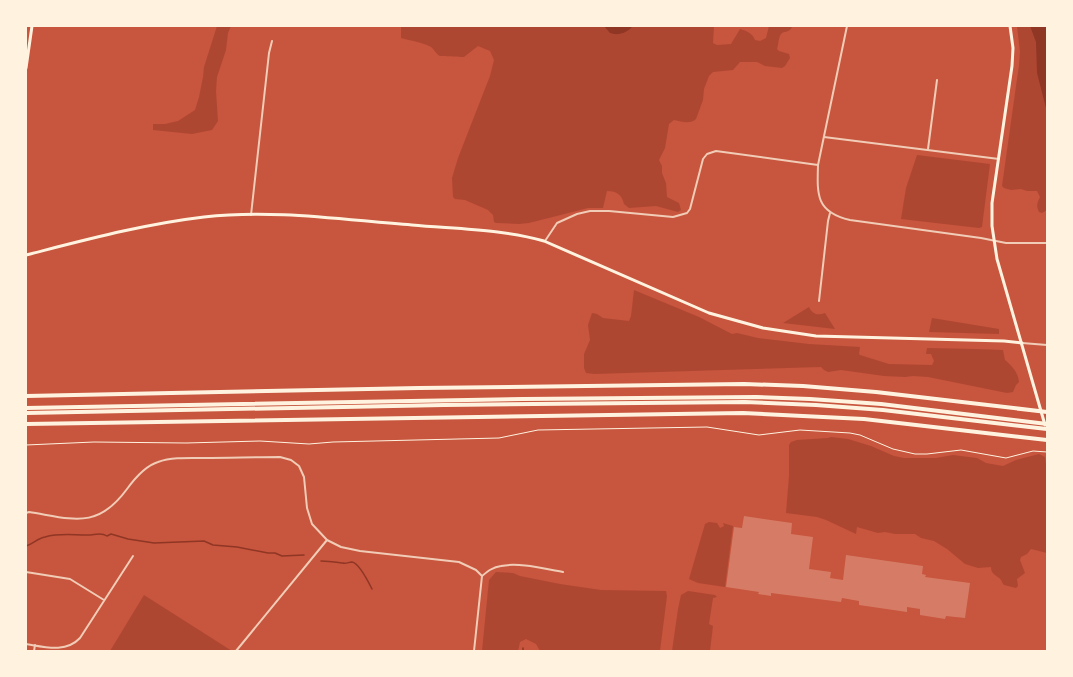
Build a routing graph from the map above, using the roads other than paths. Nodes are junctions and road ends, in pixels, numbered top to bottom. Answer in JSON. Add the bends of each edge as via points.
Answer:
{"nodes":[{"id":1,"x":32,"y":26,"type":"edge"},
{"id":2,"x":847,"y":26,"type":"edge"},
{"id":3,"x":1010,"y":26,"type":"edge"},
{"id":4,"x":272,"y":41,"type":"dead end"},
{"id":5,"x":26,"y":68,"type":"edge"},
{"id":6,"x":938,"y":80,"type":"dead end"},
{"id":7,"x":824,"y":137,"type":"junction"},
{"id":8,"x":928,"y":149,"type":"junction"},
{"id":9,"x":999,"y":159,"type":"junction"},
{"id":10,"x":818,"y":165,"type":"junction"},
{"id":11,"x":830,"y":213,"type":"junction"},
{"id":12,"x":250,"y":215,"type":"junction"},
{"id":13,"x":994,"y":241,"type":"junction"},
{"id":14,"x":544,"y":242,"type":"junction"},
{"id":15,"x":1047,"y":243,"type":"edge"},
{"id":16,"x":26,"y":255,"type":"edge"},
{"id":17,"x":819,"y":301,"type":"dead end"},
{"id":18,"x":1022,"y":343,"type":"junction"},
{"id":19,"x":1047,"y":346,"type":"edge"},
{"id":20,"x":26,"y":396,"type":"edge"},
{"id":21,"x":26,"y":408,"type":"edge"},
{"id":22,"x":1047,"y":412,"type":"edge"},
{"id":23,"x":26,"y":413,"type":"edge"},
{"id":24,"x":26,"y":424,"type":"edge"},
{"id":25,"x":1047,"y":424,"type":"edge"},
{"id":26,"x":1047,"y":430,"type":"edge"},
{"id":27,"x":1047,"y":440,"type":"edge"},
{"id":28,"x":26,"y":511,"type":"edge"},
{"id":29,"x":327,"y":540,"type":"junction"},
{"id":30,"x":133,"y":556,"type":"dead end"},
{"id":31,"x":26,"y":572,"type":"edge"},
{"id":32,"x":563,"y":572,"type":"dead end"},
{"id":33,"x":482,"y":576,"type":"junction"},
{"id":34,"x":104,"y":600,"type":"junction"},
{"id":35,"x":26,"y":644,"type":"edge"},
{"id":36,"x":35,"y":645,"type":"junction"},
{"id":37,"x":34,"y":651,"type":"edge"},
{"id":38,"x":236,"y":651,"type":"edge"},
{"id":39,"x":474,"y":651,"type":"edge"}],
"edges":[{"from":1,"to":5,"type":"main road"},
{"from":2,"to":7,"type":"street"},
{"from":3,"to":9,"type":"main road","via":[[1012,66]]},
{"from":4,"to":12,"type":"street"},
{"from":6,"to":8,"type":"street"},
{"from":7,"to":8,"type":"street"},
{"from":7,"to":10,"type":"street"},
{"from":8,"to":9,"type":"street"},
{"from":9,"to":13,"type":"main road","via":[[992,203]]},
{"from":10,"to":11,"type":"street","via":[[817,188],[824,206]]},
{"from":10,"to":14,"type":"street","via":[[716,151],[707,154],[703,159],[687,213],[673,217],[590,211],[557,223]]},
{"from":11,"to":13,"type":"street","via":[[850,220]]},
{"from":11,"to":17,"type":"street"},
{"from":12,"to":14,"type":"main road","via":[[293,215],[486,231],[525,235]]},
{"from":12,"to":16,"type":"main road","via":[[205,217],[163,223]]},
{"from":13,"to":15,"type":"street"},
{"from":13,"to":18,"type":"main road"},
{"from":14,"to":18,"type":"main road","via":[[709,313],[763,328],[816,336]]},
{"from":18,"to":19,"type":"street"},
{"from":18,"to":26,"type":"main road"},
{"from":20,"to":22,"type":"highway","via":[[763,385],[876,392]]},
{"from":21,"to":25,"type":"highway","via":[[746,397],[867,403]]},
{"from":23,"to":26,"type":"highway","via":[[745,402],[865,408]]},
{"from":24,"to":27,"type":"highway","via":[[737,412],[864,419]]},
{"from":28,"to":29,"type":"street","via":[[88,519],[103,513],[118,502],[142,470],[158,462],[280,457],[299,466],[304,477],[307,508],[312,524]]},
{"from":29,"to":33,"type":"street","via":[[360,551],[459,562],[476,570]]},
{"from":29,"to":38,"type":"street"},
{"from":30,"to":34,"type":"street"},
{"from":31,"to":34,"type":"street","via":[[70,579]]},
{"from":32,"to":33,"type":"street","via":[[514,565],[490,569]]},
{"from":33,"to":39,"type":"street"},
{"from":34,"to":36,"type":"street","via":[[80,638],[70,646],[61,648]]},
{"from":35,"to":36,"type":"street"},
{"from":36,"to":37,"type":"street"}]}
